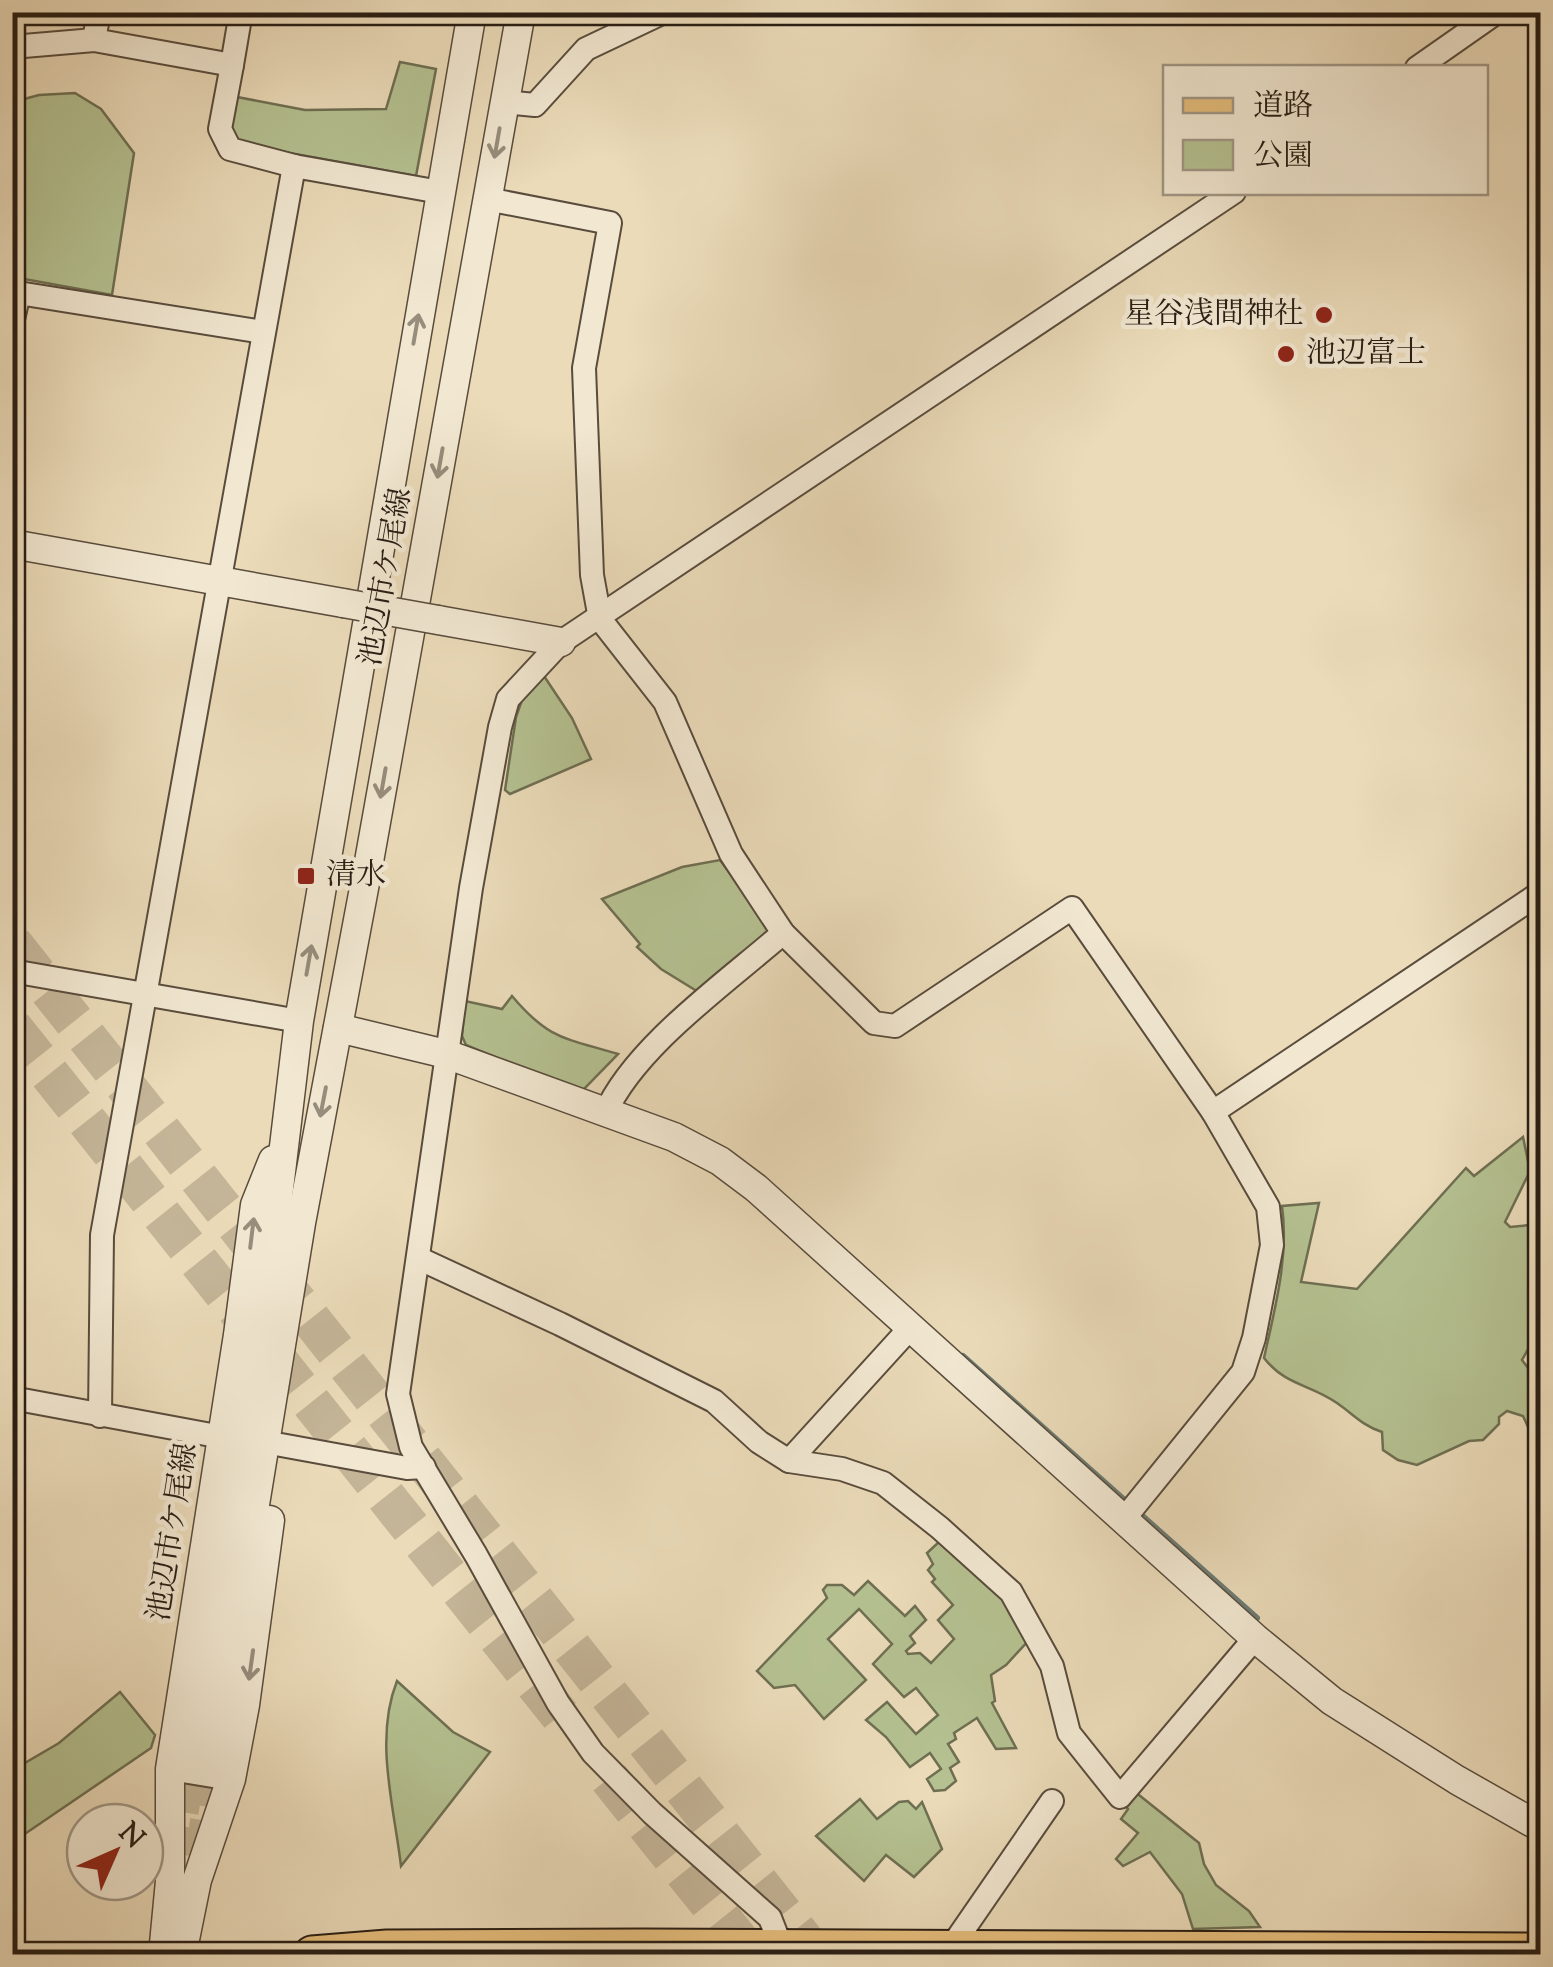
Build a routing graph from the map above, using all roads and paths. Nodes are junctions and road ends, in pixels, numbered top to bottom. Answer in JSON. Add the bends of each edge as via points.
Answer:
{"nodes":[{"id":1,"x":99,"y":12,"type":"edge"},
{"id":2,"x":241,"y":12,"type":"edge"},
{"id":3,"x":472,"y":12,"type":"edge"},
{"id":4,"x":520,"y":12,"type":"edge"},
{"id":5,"x":664,"y":12,"type":"edge"},
{"id":6,"x":1497,"y":12,"type":"edge"},
{"id":7,"x":94,"y":40,"type":"junction"},
{"id":8,"x":12,"y":47,"type":"edge"},
{"id":9,"x":232,"y":65,"type":"junction"},
{"id":10,"x":1421,"y":65,"type":"edge"},
{"id":11,"x":504,"y":102,"type":"junction"},
{"id":12,"x":294,"y":166,"type":"junction"},
{"id":13,"x":440,"y":192,"type":"junction"},
{"id":14,"x":1230,"y":195,"type":"edge"},
{"id":15,"x":487,"y":199,"type":"junction"},
{"id":16,"x":16,"y":292,"type":"edge"},
{"id":17,"x":12,"y":324,"type":"edge"},
{"id":18,"x":263,"y":332,"type":"junction"},
{"id":19,"x":12,"y":544,"type":"edge"},
{"id":20,"x":221,"y":580,"type":"junction"},
{"id":21,"x":600,"y":619,"type":"junction"},
{"id":22,"x":561,"y":642,"type":"junction"},
{"id":23,"x":1540,"y":893,"type":"edge"},
{"id":24,"x":783,"y":933,"type":"junction"},
{"id":25,"x":12,"y":971,"type":"edge"},
{"id":26,"x":148,"y":995,"type":"junction"},
{"id":27,"x":298,"y":1021,"type":"junction"},
{"id":28,"x":338,"y":1028,"type":"junction"},
{"id":29,"x":446,"y":1054,"type":"junction"},
{"id":30,"x":1213,"y":1112,"type":"junction"},
{"id":31,"x":604,"y":1114,"type":"junction"},
{"id":32,"x":286,"y":1126,"type":"junction"},
{"id":33,"x":314,"y":1152,"type":"junction"},
{"id":34,"x":418,"y":1258,"type":"junction"},
{"id":35,"x":910,"y":1328,"type":"junction"},
{"id":36,"x":12,"y":1398,"type":"edge"},
{"id":37,"x":100,"y":1416,"type":"junction"},
{"id":38,"x":222,"y":1437,"type":"junction"},
{"id":39,"x":281,"y":1445,"type":"junction"},
{"id":40,"x":790,"y":1462,"type":"junction"},
{"id":41,"x":424,"y":1468,"type":"junction"},
{"id":42,"x":1124,"y":1518,"type":"junction"},
{"id":43,"x":1254,"y":1638,"type":"junction"},
{"id":44,"x":202,"y":1767,"type":"junction"},
{"id":45,"x":1052,"y":1801,"type":"dead end"},
{"id":46,"x":1540,"y":1827,"type":"edge"},
{"id":47,"x":950,"y":1949,"type":"junction"},
{"id":48,"x":784,"y":1951,"type":"edge"},
{"id":49,"x":1540,"y":1951,"type":"edge"},
{"id":50,"x":164,"y":1954,"type":"edge"},
{"id":51,"x":182,"y":1954,"type":"edge"},
{"id":52,"x":312,"y":1954,"type":"edge"}],
"edges":[{"from":1,"to":7,"type":"street"},
{"from":2,"to":9,"type":"street"},
{"from":3,"to":13,"type":"street","name":"池辺市ケ尾線"},
{"from":4,"to":11,"type":"street","name":"池辺市ケ尾線"},
{"from":5,"to":11,"type":"street","via":[[586,49],[535,105]]},
{"from":6,"to":10,"type":"street"},
{"from":7,"to":8,"type":"street"},
{"from":7,"to":9,"type":"street"},
{"from":9,"to":12,"type":"street","via":[[220,129],[230,149]]},
{"from":11,"to":15,"type":"street","name":"池辺市ケ尾線","one_way":true},
{"from":12,"to":13,"type":"street"},
{"from":12,"to":18,"type":"street"},
{"from":27,"to":13,"type":"street","name":"池辺市ケ尾線","one_way":true},
{"from":14,"to":21,"type":"street"},
{"from":15,"to":21,"type":"street","via":[[610,223],[584,368],[592,575]]},
{"from":15,"to":28,"type":"street","name":"池辺市ケ尾線","one_way":true},
{"from":16,"to":17,"type":"street"},
{"from":16,"to":18,"type":"street"},
{"from":18,"to":20,"type":"street"},
{"from":19,"to":20,"type":"street"},
{"from":20,"to":22,"type":"street","bridge":true},
{"from":20,"to":26,"type":"street"},
{"from":21,"to":22,"type":"street"},
{"from":21,"to":24,"type":"street","via":[[665,702],[732,854]]},
{"from":22,"to":29,"type":"street","via":[[508,699],[500,727]]},
{"from":23,"to":30,"type":"street"},
{"from":24,"to":30,"type":"street","via":[[874,1023],[895,1026],[1072,908]]},
{"from":24,"to":31,"type":"street","via":[[642,1057]]},
{"from":25,"to":26,"type":"street"},
{"from":26,"to":27,"type":"street"},
{"from":26,"to":37,"type":"street","via":[[102,1235]]},
{"from":27,"to":32,"type":"street","name":"池辺市ケ尾線"},
{"from":28,"to":29,"type":"street"},
{"from":28,"to":33,"type":"street","name":"池辺市ケ尾線","one_way":true},
{"from":29,"to":31,"type":"street"},
{"from":29,"to":34,"type":"street"},
{"from":30,"to":42,"type":"street","via":[[1268,1207],[1272,1245],[1254,1338],[1230,1390]]},
{"from":31,"to":35,"type":"street","via":[[720,1161]]},
{"from":38,"to":32,"type":"street","name":"池辺市ケ尾線","one_way":true,"via":[[256,1204]]},
{"from":32,"to":44,"type":"street","name":"池辺市ケ尾線"},
{"from":33,"to":39,"type":"street","name":"池辺市ケ尾線","via":[[305,1282]]},
{"from":33,"to":44,"type":"street","name":"池辺市ケ尾線"},
{"from":34,"to":40,"type":"street","via":[[714,1401]]},
{"from":34,"to":41,"type":"street","via":[[398,1394],[411,1448]]},
{"from":35,"to":40,"type":"street"},
{"from":35,"to":42,"type":"street"},
{"from":36,"to":37,"type":"street"},
{"from":37,"to":38,"type":"street"},
{"from":38,"to":44,"type":"street","name":"池辺市ケ尾線"},
{"from":39,"to":41,"type":"street"},
{"from":39,"to":44,"type":"street","name":"池辺市ケ尾線","one_way":true,"via":[[246,1705]]},
{"from":40,"to":43,"type":"street","via":[[842,1468],[883,1484],[1011,1592],[1052,1666],[1069,1732],[1120,1796]]},
{"from":41,"to":48,"type":"street","via":[[558,1703],[593,1752],[770,1918]]},
{"from":42,"to":43,"type":"street"},
{"from":43,"to":46,"type":"street","via":[[1332,1702]]},
{"from":44,"to":50,"type":"street","name":"池辺市ケ尾線","via":[[170,1881]]},
{"from":44,"to":51,"type":"street","name":"池辺市ケ尾線","via":[[197,1880]]},
{"from":45,"to":47,"type":"street"},
{"from":47,"to":48,"type":"main road"},
{"from":47,"to":49,"type":"main road"},
{"from":48,"to":52,"type":"main road","via":[[387,1948]]}]}
